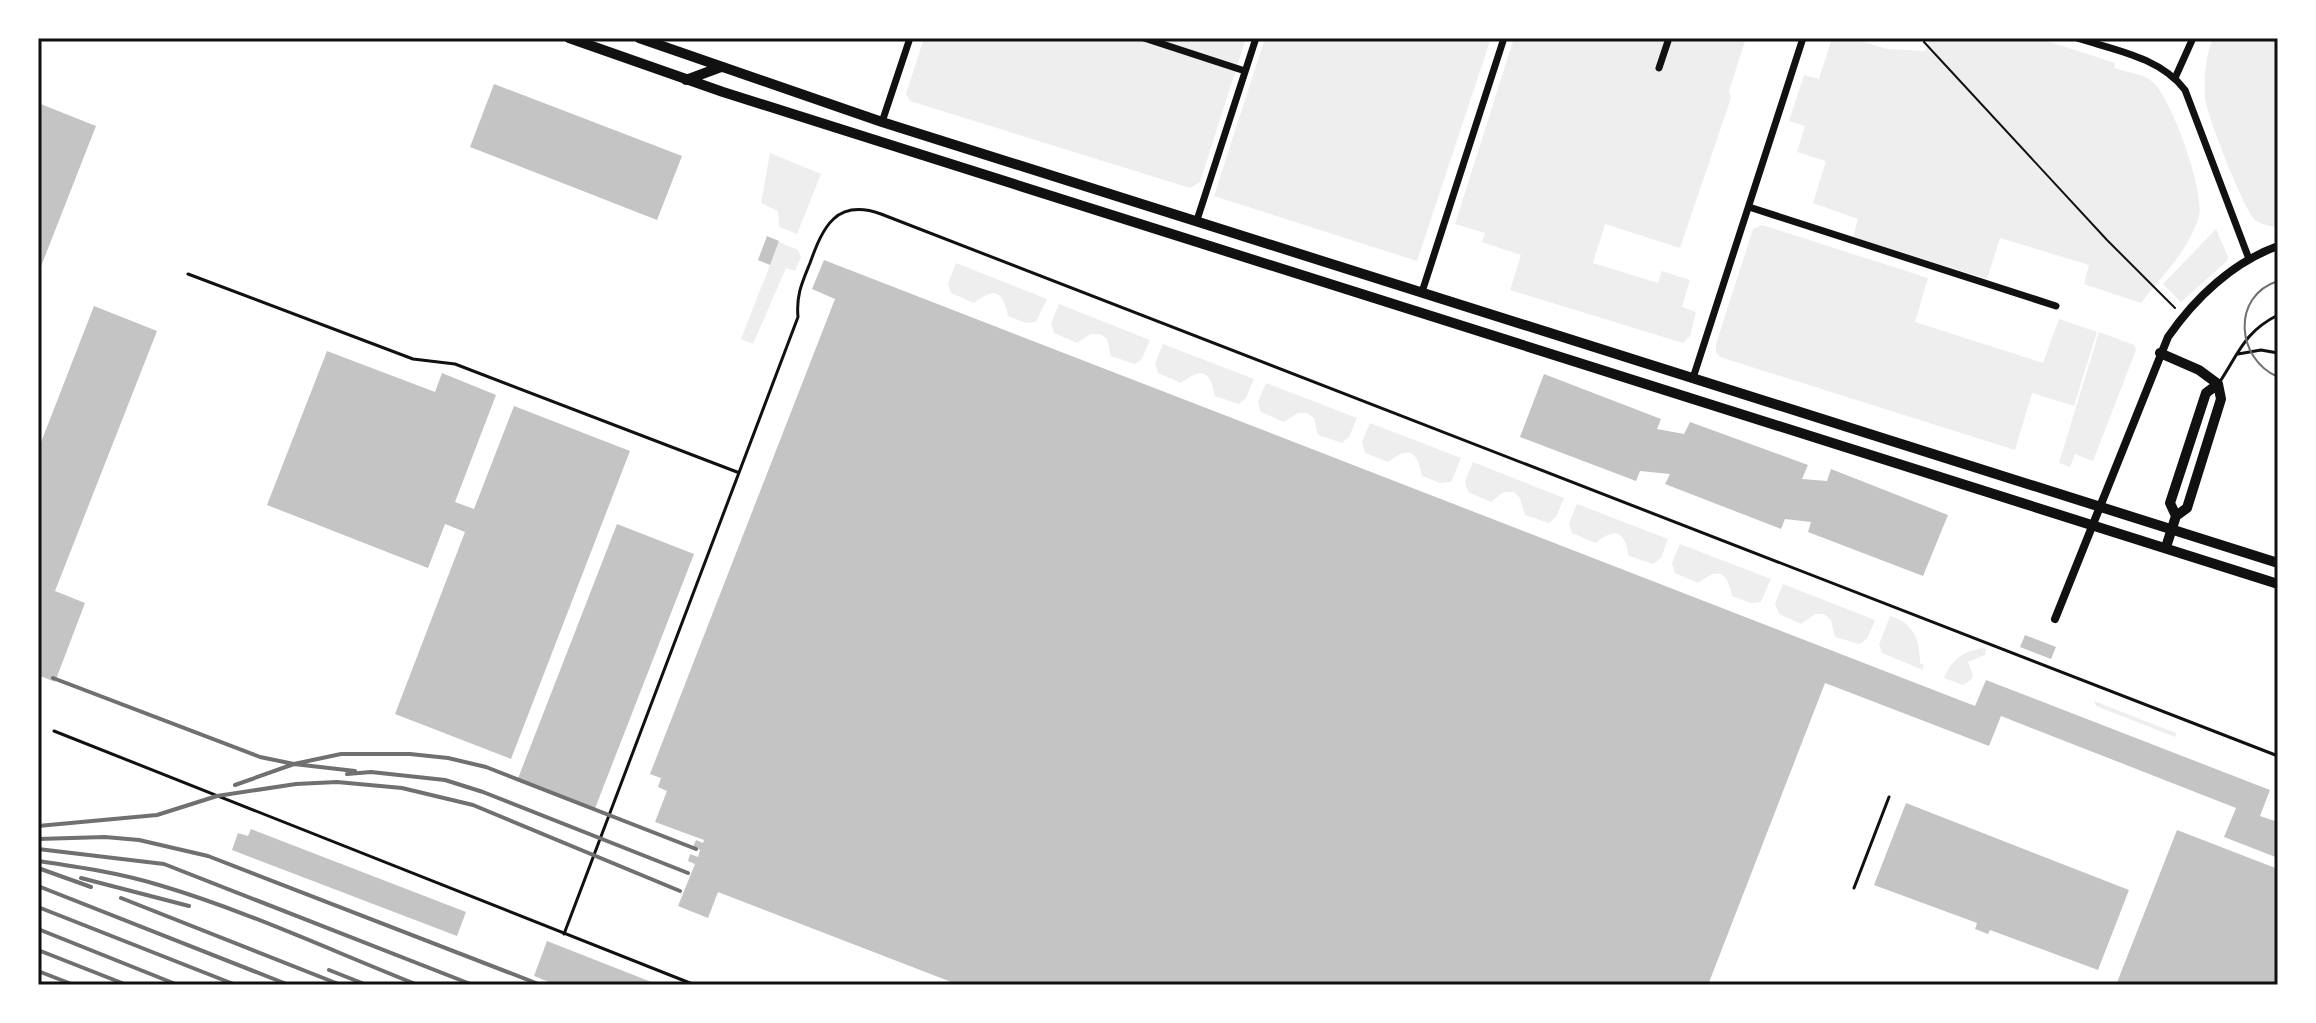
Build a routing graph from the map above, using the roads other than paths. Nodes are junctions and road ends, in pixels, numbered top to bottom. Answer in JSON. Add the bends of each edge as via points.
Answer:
{"nodes":[{"id":1,"x":569,"y":38,"type":"edge"},
{"id":2,"x":639,"y":38,"type":"edge"},
{"id":3,"x":910,"y":38,"type":"edge"},
{"id":4,"x":1144,"y":38,"type":"edge"},
{"id":5,"x":1256,"y":38,"type":"edge"},
{"id":6,"x":1504,"y":38,"type":"edge"},
{"id":7,"x":1669,"y":38,"type":"edge"},
{"id":8,"x":1803,"y":38,"type":"edge"},
{"id":9,"x":2077,"y":38,"type":"edge"},
{"id":10,"x":2193,"y":38,"type":"edge"},
{"id":11,"x":721,"y":67,"type":"junction"},
{"id":12,"x":1659,"y":68,"type":"dead end"},
{"id":13,"x":1245,"y":71,"type":"junction"},
{"id":14,"x":2175,"y":78,"type":"junction"},
{"id":15,"x":686,"y":80,"type":"junction"},
{"id":16,"x":882,"y":122,"type":"junction"},
{"id":17,"x":892,"y":145,"type":"junction"},
{"id":18,"x":1749,"y":207,"type":"junction"},
{"id":19,"x":1197,"y":220,"type":"junction"},
{"id":20,"x":2278,"y":246,"type":"edge"},
{"id":21,"x":2249,"y":259,"type":"junction"},
{"id":22,"x":188,"y":274,"type":"dead end"},
{"id":23,"x":1422,"y":292,"type":"junction"},
{"id":24,"x":2056,"y":306,"type":"dead end"},
{"id":25,"x":2278,"y":315,"type":"edge"},
{"id":26,"x":2160,"y":353,"type":"junction"},
{"id":27,"x":2278,"y":353,"type":"edge"},
{"id":28,"x":2238,"y":354,"type":"junction"},
{"id":29,"x":1693,"y":378,"type":"junction"},
{"id":30,"x":2218,"y":384,"type":"junction"},
{"id":31,"x":738,"y":473,"type":"junction"},
{"id":32,"x":2176,"y":516,"type":"junction"},
{"id":33,"x":2172,"y":529,"type":"junction"},
{"id":34,"x":2166,"y":547,"type":"junction"},
{"id":35,"x":2278,"y":563,"type":"edge"},
{"id":36,"x":2278,"y":584,"type":"edge"},
{"id":37,"x":2055,"y":619,"type":"dead end"},
{"id":38,"x":54,"y":731,"type":"dead end"},
{"id":39,"x":2278,"y":756,"type":"edge"},
{"id":40,"x":1889,"y":797,"type":"dead end"},
{"id":41,"x":1854,"y":888,"type":"dead end"},
{"id":42,"x":564,"y":934,"type":"junction"},
{"id":43,"x":695,"y":985,"type":"edge"}],
"edges":[{"from":1,"to":15,"type":"main road"},
{"from":2,"to":11,"type":"main road"},
{"from":3,"to":16,"type":"street"},
{"from":4,"to":13,"type":"street"},
{"from":5,"to":13,"type":"street"},
{"from":6,"to":23,"type":"street"},
{"from":7,"to":12,"type":"street"},
{"from":8,"to":18,"type":"street"},
{"from":9,"to":14,"type":"street","via":[[2141,59]]},
{"from":10,"to":14,"type":"street"},
{"from":11,"to":15,"type":"main road"},
{"from":11,"to":16,"type":"main road"},
{"from":13,"to":19,"type":"street"},
{"from":14,"to":21,"type":"street","via":[[2185,90]]},
{"from":15,"to":17,"type":"main road"},
{"from":16,"to":17,"type":"main road"},
{"from":16,"to":19,"type":"main road"},
{"from":17,"to":34,"type":"main road"},
{"from":18,"to":24,"type":"street"},
{"from":18,"to":29,"type":"street"},
{"from":19,"to":23,"type":"main road"},
{"from":20,"to":21,"type":"street"},
{"from":21,"to":26,"type":"street","via":[[2182,316]]},
{"from":22,"to":31,"type":"lane","via":[[413,359],[455,364]]},
{"from":23,"to":29,"type":"main road"},
{"from":25,"to":28,"type":"lane","via":[[2244,339]]},
{"from":26,"to":30,"type":"main road"},
{"from":26,"to":37,"type":"street"},
{"from":27,"to":28,"type":"lane"},
{"from":28,"to":30,"type":"lane"},
{"from":29,"to":33,"type":"main road"},
{"from":30,"to":32,"type":"main road","via":[[2221,399],[2187,508]]},
{"from":30,"to":32,"type":"main road","via":[[2206,393],[2170,503]]},
{"from":31,"to":39,"type":"lane","via":[[798,317],[796,298],[825,226],[837,215],[865,210]]},
{"from":31,"to":42,"type":"lane"},
{"from":32,"to":33,"type":"main road"},
{"from":33,"to":34,"type":"main road"},
{"from":33,"to":35,"type":"main road"},
{"from":34,"to":36,"type":"main road"},
{"from":38,"to":42,"type":"lane"},
{"from":40,"to":41,"type":"lane"},
{"from":42,"to":43,"type":"lane"}]}
